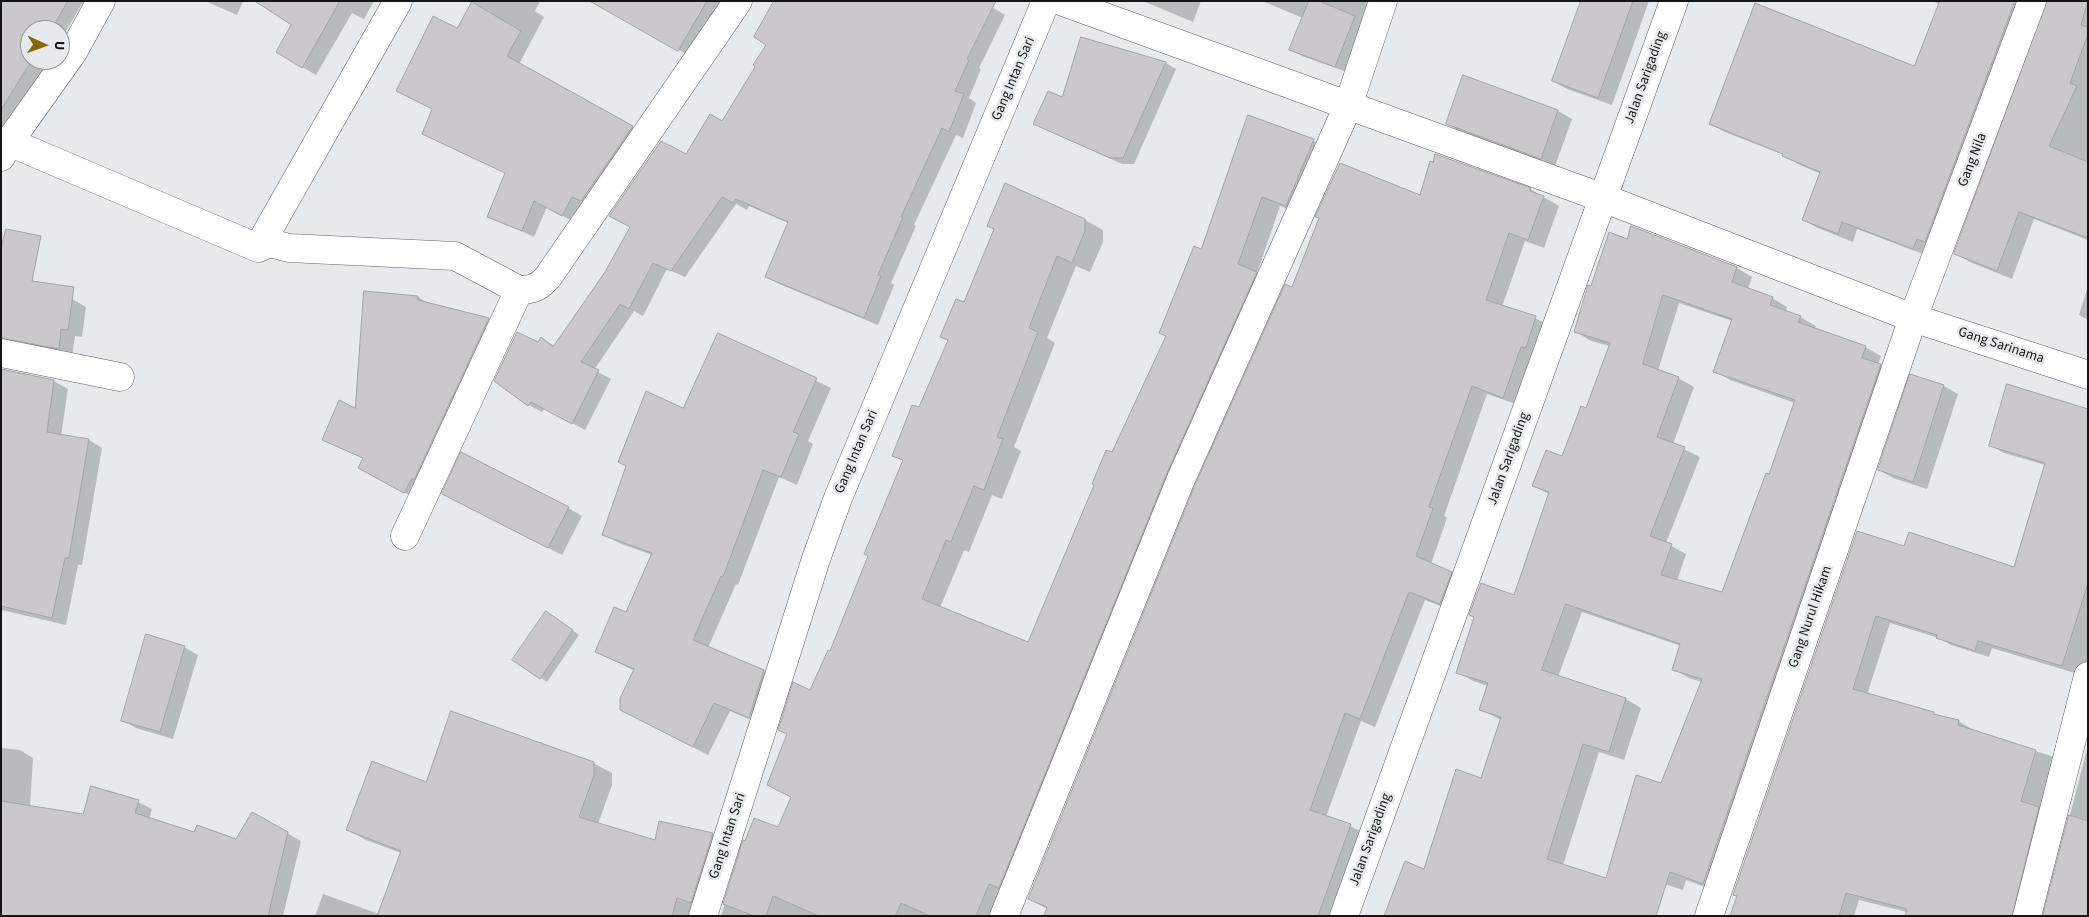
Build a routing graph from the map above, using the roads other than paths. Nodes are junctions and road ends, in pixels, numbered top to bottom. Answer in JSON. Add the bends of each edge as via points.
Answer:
{"nodes":[{"id":1,"x":101,"y":1,"type":"edge"},
{"id":2,"x":398,"y":1,"type":"edge"},
{"id":3,"x":738,"y":1,"type":"edge"},
{"id":4,"x":1046,"y":1,"type":"edge"},
{"id":5,"x":1062,"y":1,"type":"edge"},
{"id":6,"x":1384,"y":1,"type":"edge"},
{"id":7,"x":1674,"y":1,"type":"edge"},
{"id":8,"x":2032,"y":1,"type":"edge"},
{"id":9,"x":1348,"y":106,"type":"junction"},
{"id":10,"x":5,"y":149,"type":"edge"},
{"id":11,"x":1603,"y":198,"type":"junction"},
{"id":12,"x":258,"y":248,"type":"junction"},
{"id":13,"x":520,"y":290,"type":"junction"},
{"id":14,"x":1913,"y":318,"type":"junction"},
{"id":15,"x":1,"y":353,"type":"edge"},
{"id":16,"x":2088,"y":375,"type":"edge"},
{"id":17,"x":120,"y":377,"type":"dead end"},
{"id":18,"x":405,"y":536,"type":"dead end"},
{"id":19,"x":2088,"y":676,"type":"edge"},
{"id":20,"x":703,"y":916,"type":"edge"},
{"id":21,"x":1004,"y":916,"type":"edge"},
{"id":22,"x":1344,"y":916,"type":"edge"},
{"id":23,"x":1709,"y":916,"type":"edge"},
{"id":24,"x":2027,"y":916,"type":"edge"}],
"edges":[{"from":1,"to":10,"type":"street","via":[[73,52]]},
{"from":2,"to":12,"type":"street"},
{"from":3,"to":13,"type":"street","via":[[548,277],[539,287]]},
{"from":4,"to":20,"type":"street","name":"Gang Intan Sari","via":[[835,506]]},
{"from":5,"to":9,"type":"street","name":"Gang Sarinama"},
{"from":6,"to":9,"type":"street"},
{"from":7,"to":11,"type":"street","name":"Jalan Sarigading"},
{"from":8,"to":14,"type":"street","name":"Gang Nila"},
{"from":9,"to":11,"type":"street","name":"Gang Sarinama"},
{"from":9,"to":21,"type":"street","via":[[1181,479]]},
{"from":10,"to":12,"type":"street"},
{"from":11,"to":14,"type":"street","name":"Gang Sarinama"},
{"from":11,"to":22,"type":"street","name":"Jalan Sarigading"},
{"from":12,"to":13,"type":"street","via":[[270,243],[289,248],[455,256]]},
{"from":13,"to":18,"type":"street"},
{"from":14,"to":16,"type":"street","name":"Gang Sarinama"},
{"from":14,"to":23,"type":"street","name":"Gang Nurul Hikam"},
{"from":15,"to":17,"type":"street"},
{"from":19,"to":24,"type":"street"}]}
